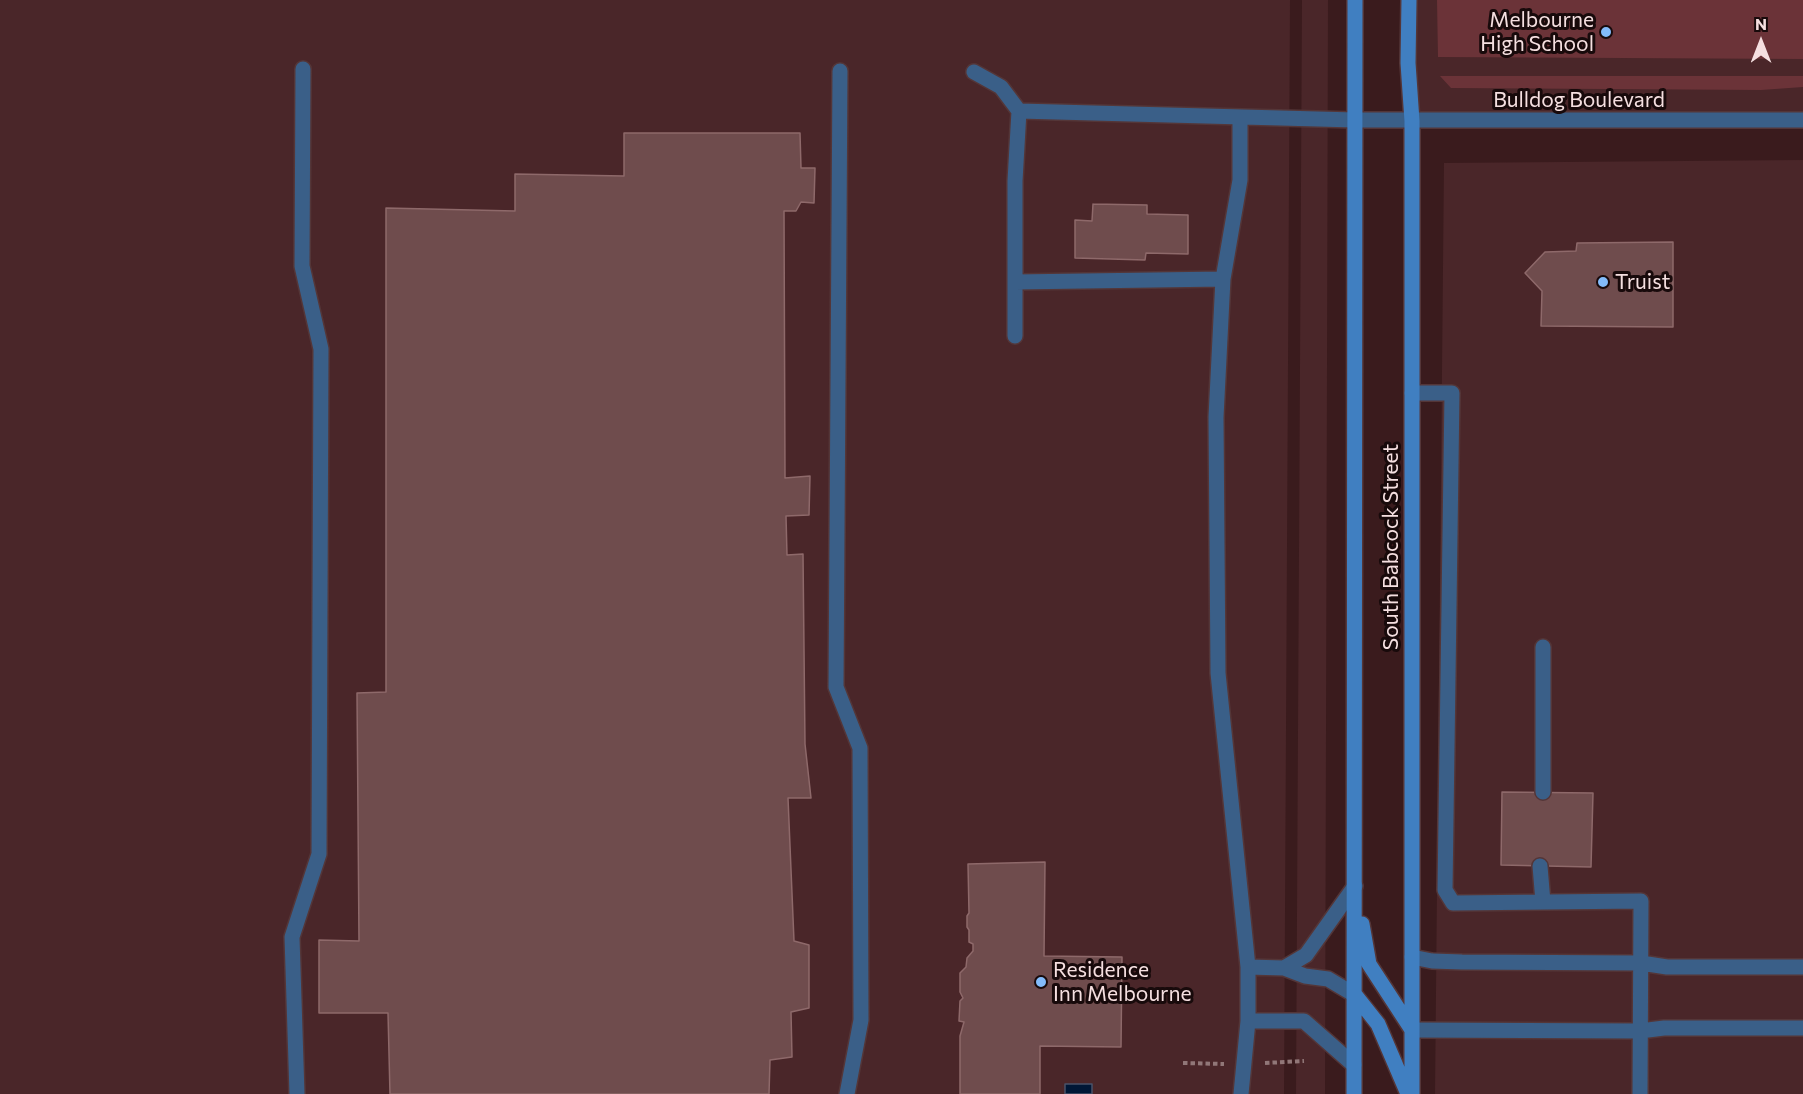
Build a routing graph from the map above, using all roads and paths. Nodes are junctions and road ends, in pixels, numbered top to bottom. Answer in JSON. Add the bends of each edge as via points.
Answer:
{"nodes":[{"id":1,"x":1355,"y":0,"type":"edge"},
{"id":2,"x":1409,"y":0,"type":"edge"},
{"id":3,"x":303,"y":69,"type":"dead end"},
{"id":4,"x":840,"y":71,"type":"dead end"},
{"id":5,"x":974,"y":72,"type":"dead end"},
{"id":6,"x":1019,"y":111,"type":"junction"},
{"id":7,"x":1240,"y":118,"type":"junction"},
{"id":8,"x":1355,"y":120,"type":"junction"},
{"id":9,"x":1803,"y":120,"type":"edge"},
{"id":10,"x":1412,"y":121,"type":"junction"},
{"id":11,"x":1223,"y":279,"type":"junction"},
{"id":12,"x":1014,"y":282,"type":"junction"},
{"id":13,"x":1014,"y":336,"type":"dead end"},
{"id":14,"x":1412,"y":393,"type":"junction"},
{"id":15,"x":1543,"y":647,"type":"dead end"},
{"id":16,"x":1543,"y":792,"type":"dead end"},
{"id":17,"x":1540,"y":866,"type":"dead end"},
{"id":18,"x":1355,"y":886,"type":"junction"},
{"id":19,"x":1543,"y":902,"type":"junction"},
{"id":20,"x":1412,"y":957,"type":"junction"},
{"id":21,"x":1641,"y":963,"type":"junction"},
{"id":22,"x":1248,"y":967,"type":"junction"},
{"id":23,"x":1803,"y":967,"type":"edge"},
{"id":24,"x":1284,"y":968,"type":"junction"},
{"id":25,"x":1355,"y":995,"type":"junction"},
{"id":26,"x":1248,"y":1021,"type":"junction"},
{"id":27,"x":1803,"y":1028,"type":"edge"},
{"id":28,"x":1412,"y":1030,"type":"junction"},
{"id":29,"x":1640,"y":1031,"type":"junction"},
{"id":30,"x":1354,"y":1065,"type":"junction"},
{"id":31,"x":297,"y":1094,"type":"edge"},
{"id":32,"x":847,"y":1094,"type":"edge"},
{"id":33,"x":1241,"y":1094,"type":"edge"},
{"id":34,"x":1354,"y":1094,"type":"edge"},
{"id":35,"x":1410,"y":1094,"type":"edge"},
{"id":36,"x":1640,"y":1094,"type":"edge"}],
"edges":[{"from":1,"to":8,"type":"main road","name":"South Babcock Street"},
{"from":2,"to":10,"type":"main road","name":"South Babcock Street"},
{"from":3,"to":31,"type":"street","via":[[302,266],[321,349],[319,854],[292,936]]},
{"from":4,"to":32,"type":"street","via":[[836,687],[860,748],[861,1020]]},
{"from":5,"to":6,"type":"street","via":[[1001,87]]},
{"from":6,"to":7,"type":"street","name":"Bulldog Boulevard"},
{"from":6,"to":12,"type":"street"},
{"from":7,"to":8,"type":"street","name":"Bulldog Boulevard"},
{"from":7,"to":11,"type":"street","via":[[1240,180]]},
{"from":8,"to":10,"type":"street","name":"Bulldog Boulevard"},
{"from":8,"to":18,"type":"main road","name":"South Babcock Street"},
{"from":9,"to":10,"type":"street","name":"Bulldog Boulevard"},
{"from":10,"to":14,"type":"main road","name":"South Babcock Street"},
{"from":11,"to":12,"type":"street"},
{"from":11,"to":22,"type":"street","via":[[1216,417],[1218,673]]},
{"from":12,"to":13,"type":"street"},
{"from":14,"to":19,"type":"street","via":[[1452,393],[1445,890],[1453,903]]},
{"from":14,"to":20,"type":"main road","name":"South Babcock Street"},
{"from":15,"to":16,"type":"street"},
{"from":17,"to":19,"type":"street"},
{"from":18,"to":24,"type":"street","via":[[1306,955]]},
{"from":18,"to":25,"type":"main road","name":"South Babcock Street"},
{"from":18,"to":28,"type":"main road","via":[[1369,964]]},
{"from":19,"to":21,"type":"street","via":[[1641,901]]},
{"from":20,"to":21,"type":"street","via":[[1462,962]]},
{"from":20,"to":28,"type":"main road","name":"South Babcock Street"},
{"from":21,"to":23,"type":"street","via":[[1667,967]]},
{"from":21,"to":29,"type":"street"},
{"from":22,"to":24,"type":"street"},
{"from":22,"to":26,"type":"street"},
{"from":24,"to":25,"type":"street","via":[[1328,979]]},
{"from":25,"to":30,"type":"main road","name":"South Babcock Street"},
{"from":25,"to":35,"type":"main road","via":[[1378,1024]]},
{"from":26,"to":30,"type":"street","via":[[1304,1021]]},
{"from":26,"to":33,"type":"street"},
{"from":27,"to":29,"type":"street"},
{"from":28,"to":29,"type":"street"},
{"from":28,"to":35,"type":"main road","name":"South Babcock Street"},
{"from":29,"to":36,"type":"street"},
{"from":30,"to":34,"type":"main road","name":"South Babcock Street"}]}
